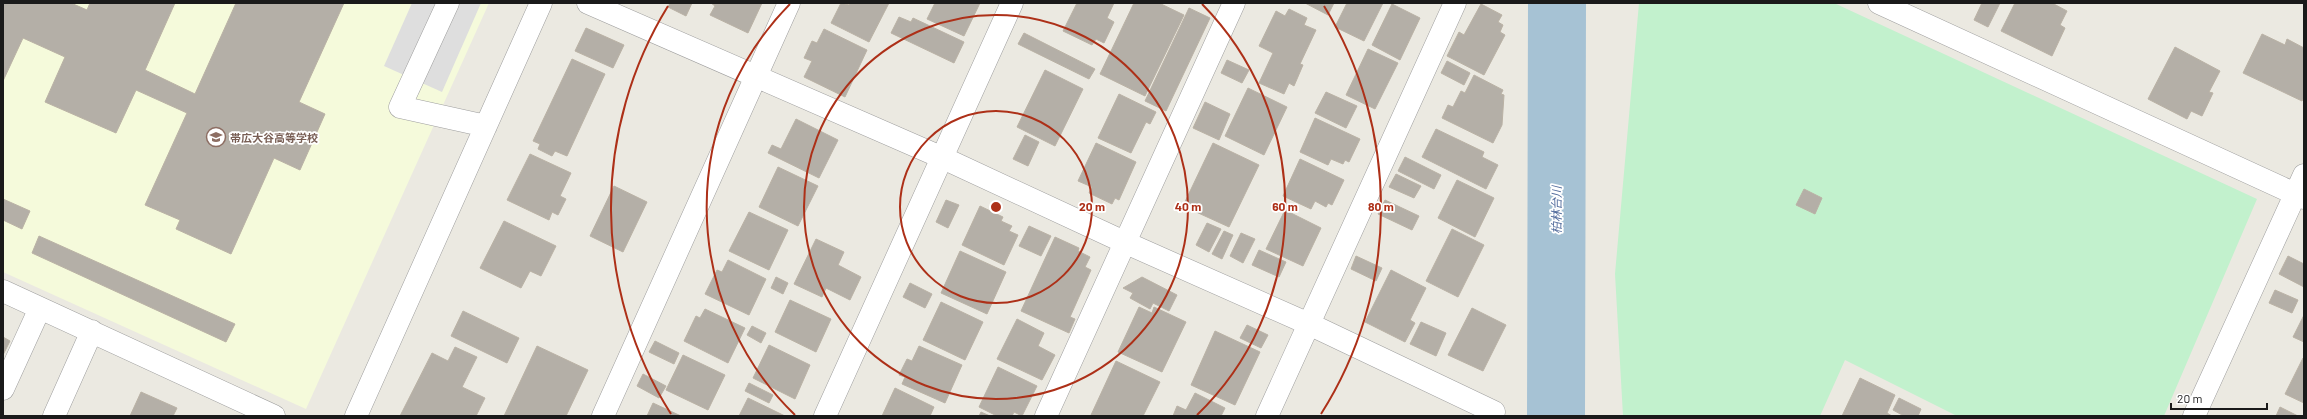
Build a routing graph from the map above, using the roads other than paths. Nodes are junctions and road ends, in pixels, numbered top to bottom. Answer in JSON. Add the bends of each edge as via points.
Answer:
{"nodes":[{"id":1,"x":448,"y":3,"type":"edge"},
{"id":2,"x":541,"y":3,"type":"edge"},
{"id":3,"x":588,"y":3,"type":"edge"},
{"id":4,"x":789,"y":3,"type":"edge"},
{"id":5,"x":1012,"y":3,"type":"edge"},
{"id":6,"x":1234,"y":3,"type":"edge"},
{"id":7,"x":1455,"y":3,"type":"edge"},
{"id":8,"x":1879,"y":3,"type":"edge"},
{"id":9,"x":755,"y":77,"type":"junction"},
{"id":10,"x":486,"y":126,"type":"junction"},
{"id":11,"x":943,"y":158,"type":"junction"},
{"id":12,"x":2301,"y":189,"type":"edge"},
{"id":13,"x":1124,"y":242,"type":"junction"},
{"id":14,"x":3,"y":291,"type":"edge"},
{"id":15,"x":40,"y":308,"type":"junction"},
{"id":16,"x":1309,"y":324,"type":"junction"},
{"id":17,"x":92,"y":332,"type":"junction"},
{"id":18,"x":3,"y":389,"type":"edge"},
{"id":19,"x":1493,"y":415,"type":"edge"},
{"id":20,"x":54,"y":416,"type":"edge"},
{"id":21,"x":274,"y":416,"type":"edge"},
{"id":22,"x":356,"y":416,"type":"edge"},
{"id":23,"x":603,"y":416,"type":"edge"},
{"id":24,"x":825,"y":416,"type":"edge"},
{"id":25,"x":1046,"y":416,"type":"edge"},
{"id":26,"x":1267,"y":416,"type":"edge"},
{"id":27,"x":2194,"y":416,"type":"edge"}],
"edges":[{"from":1,"to":10,"type":"street","via":[[400,107]]},
{"from":2,"to":10,"type":"street"},
{"from":3,"to":9,"type":"street"},
{"from":4,"to":9,"type":"street"},
{"from":5,"to":11,"type":"street"},
{"from":6,"to":13,"type":"street"},
{"from":7,"to":16,"type":"street"},
{"from":8,"to":12,"type":"street"},
{"from":9,"to":11,"type":"street"},
{"from":9,"to":23,"type":"street"},
{"from":10,"to":22,"type":"street"},
{"from":11,"to":13,"type":"street"},
{"from":11,"to":24,"type":"street"},
{"from":12,"to":27,"type":"street"},
{"from":13,"to":16,"type":"street"},
{"from":13,"to":25,"type":"street"},
{"from":14,"to":15,"type":"street"},
{"from":15,"to":17,"type":"street"},
{"from":15,"to":18,"type":"street"},
{"from":16,"to":19,"type":"street"},
{"from":16,"to":26,"type":"street"},
{"from":17,"to":20,"type":"street"},
{"from":17,"to":21,"type":"street"}]}
